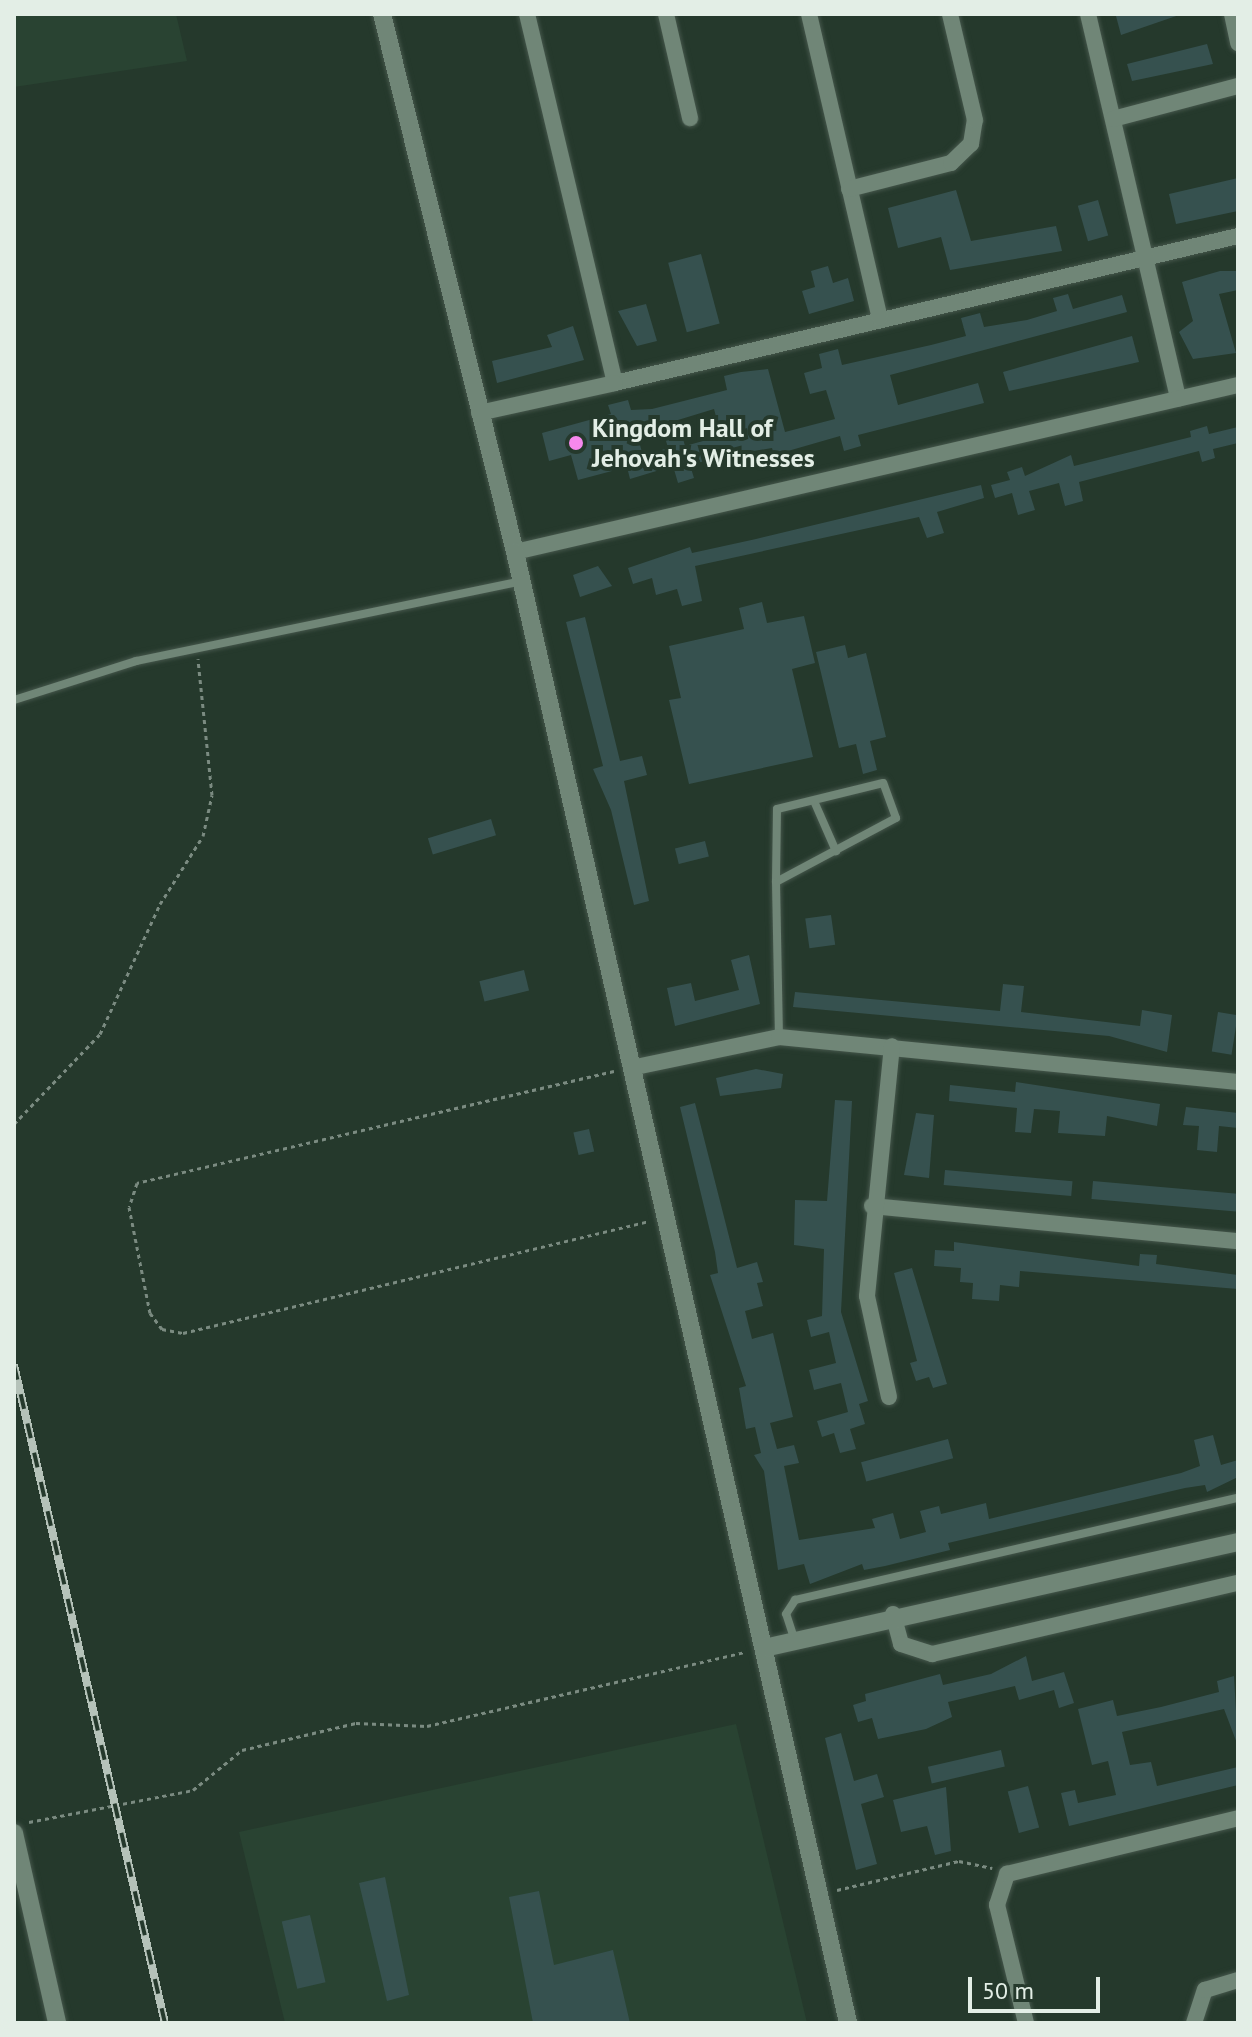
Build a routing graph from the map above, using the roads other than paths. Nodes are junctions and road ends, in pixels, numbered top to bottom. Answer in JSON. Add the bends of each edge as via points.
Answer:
{"nodes":[{"id":1,"x":382,"y":14,"type":"edge"},
{"id":2,"x":527,"y":14,"type":"edge"},
{"id":3,"x":666,"y":14,"type":"edge"},
{"id":4,"x":809,"y":14,"type":"edge"},
{"id":5,"x":950,"y":14,"type":"edge"},
{"id":6,"x":1088,"y":14,"type":"edge"},
{"id":7,"x":1232,"y":14,"type":"edge"},
{"id":8,"x":1238,"y":43,"type":"edge"},
{"id":9,"x":1238,"y":86,"type":"edge"},
{"id":10,"x":690,"y":118,"type":"dead end"},
{"id":11,"x":1113,"y":119,"type":"junction"},
{"id":12,"x":849,"y":189,"type":"junction"},
{"id":13,"x":1238,"y":236,"type":"edge"},
{"id":14,"x":1144,"y":259,"type":"junction"},
{"id":15,"x":880,"y":318,"type":"junction"},
{"id":16,"x":615,"y":383,"type":"junction"},
{"id":17,"x":1238,"y":385,"type":"edge"},
{"id":18,"x":1178,"y":399,"type":"junction"},
{"id":19,"x":479,"y":413,"type":"junction"},
{"id":20,"x":515,"y":552,"type":"junction"},
{"id":21,"x":522,"y":581,"type":"junction"},
{"id":22,"x":14,"y":700,"type":"edge"},
{"id":23,"x":814,"y":801,"type":"junction"},
{"id":24,"x":836,"y":851,"type":"junction"},
{"id":25,"x":776,"y":882,"type":"junction"},
{"id":26,"x":779,"y":1037,"type":"junction"},
{"id":27,"x":892,"y":1046,"type":"junction"},
{"id":28,"x":631,"y":1068,"type":"junction"},
{"id":29,"x":1238,"y":1082,"type":"edge"},
{"id":30,"x":872,"y":1206,"type":"junction"},
{"id":31,"x":1238,"y":1241,"type":"edge"},
{"id":32,"x":889,"y":1397,"type":"dead end"},
{"id":33,"x":1238,"y":1498,"type":"edge"},
{"id":34,"x":1238,"y":1542,"type":"edge"},
{"id":35,"x":1238,"y":1583,"type":"edge"},
{"id":36,"x":893,"y":1614,"type":"junction"},
{"id":37,"x":794,"y":1638,"type":"junction"},
{"id":38,"x":764,"y":1648,"type":"junction"},
{"id":39,"x":1238,"y":1818,"type":"edge"},
{"id":40,"x":14,"y":1833,"type":"edge"},
{"id":41,"x":1238,"y":1980,"type":"edge"},
{"id":42,"x":57,"y":2023,"type":"edge"},
{"id":43,"x":848,"y":2023,"type":"edge"},
{"id":44,"x":1026,"y":2023,"type":"edge"},
{"id":45,"x":1194,"y":2023,"type":"edge"}],
"edges":[{"from":1,"to":19,"type":"street"},
{"from":2,"to":16,"type":"street"},
{"from":3,"to":10,"type":"street"},
{"from":4,"to":12,"type":"street"},
{"from":5,"to":12,"type":"street","via":[[975,120],[971,144],[951,163]]},
{"from":6,"to":11,"type":"street"},
{"from":7,"to":8,"type":"street"},
{"from":9,"to":11,"type":"street"},
{"from":11,"to":14,"type":"street"},
{"from":12,"to":15,"type":"street"},
{"from":13,"to":14,"type":"street"},
{"from":14,"to":15,"type":"street"},
{"from":14,"to":18,"type":"street"},
{"from":15,"to":16,"type":"street"},
{"from":16,"to":19,"type":"street"},
{"from":17,"to":18,"type":"street"},
{"from":18,"to":20,"type":"street"},
{"from":19,"to":20,"type":"street"},
{"from":20,"to":21,"type":"street"},
{"from":21,"to":22,"type":"lane","via":[[196,648]]},
{"from":21,"to":28,"type":"street"},
{"from":23,"to":24,"type":"lane"},
{"from":23,"to":24,"type":"lane","via":[[883,783],[896,818]]},
{"from":23,"to":25,"type":"lane","via":[[777,809]]},
{"from":24,"to":25,"type":"lane"},
{"from":25,"to":26,"type":"lane"},
{"from":26,"to":27,"type":"street"},
{"from":26,"to":28,"type":"street"},
{"from":27,"to":29,"type":"street"},
{"from":27,"to":30,"type":"street"},
{"from":28,"to":38,"type":"street"},
{"from":30,"to":31,"type":"street"},
{"from":30,"to":32,"type":"street","via":[[867,1296]]},
{"from":33,"to":37,"type":"lane","via":[[795,1600],[786,1614]]},
{"from":34,"to":36,"type":"street"},
{"from":35,"to":36,"type":"street","via":[[932,1654],[901,1644]]},
{"from":36,"to":37,"type":"street"},
{"from":37,"to":38,"type":"street"},
{"from":38,"to":43,"type":"street"},
{"from":39,"to":44,"type":"street","via":[[1007,1874],[997,1905]]},
{"from":40,"to":42,"type":"street"},
{"from":41,"to":45,"type":"street","via":[[1205,1990]]}]}
